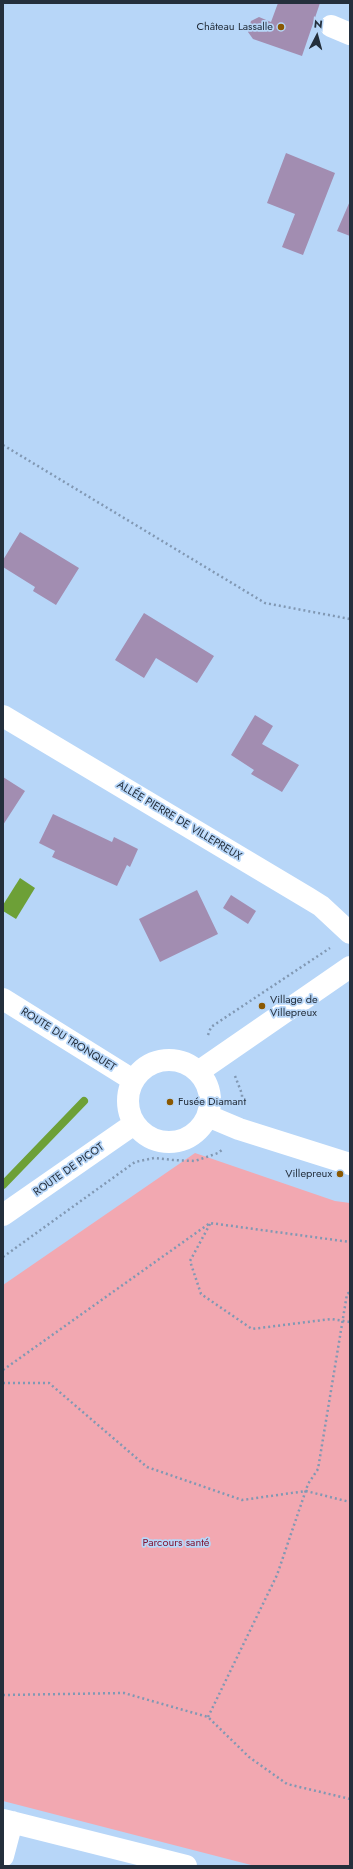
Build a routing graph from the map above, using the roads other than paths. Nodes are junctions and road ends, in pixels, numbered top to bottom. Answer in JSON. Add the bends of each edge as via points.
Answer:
{"nodes":[{"id":1,"x":3,"y":716,"type":"edge"},
{"id":2,"x":350,"y":933,"type":"edge"},
{"id":3,"x":350,"y":967,"type":"edge"},
{"id":4,"x":3,"y":999,"type":"edge"},
{"id":5,"x":198,"y":1072,"type":"junction"},
{"id":6,"x":133,"y":1080,"type":"junction"},
{"id":7,"x":208,"y":1116,"type":"junction"},
{"id":8,"x":134,"y":1124,"type":"junction"},
{"id":9,"x":350,"y":1164,"type":"edge"},
{"id":10,"x":3,"y":1215,"type":"edge"},
{"id":11,"x":7,"y":1821,"type":"edge"},
{"id":12,"x":3,"y":1856,"type":"edge"},
{"id":13,"x":186,"y":1866,"type":"edge"}],
"edges":[{"from":1,"to":2,"type":"street","name":"ALLÉE PIERRE DE VILLEPREUX","via":[[321,906]]},
{"from":3,"to":5,"type":"street"},
{"from":4,"to":6,"type":"street","name":"ROUTE DU TRONQUET"},
{"from":5,"to":6,"type":"street","via":[[188,1064],[164,1060],[151,1064]]},
{"from":5,"to":7,"type":"street","via":[[206,1081],[210,1092]]},
{"from":6,"to":8,"type":"street","via":[[127,1102]]},
{"from":7,"to":8,"type":"street","via":[[192,1136],[180,1141],[154,1140],[143,1134]]},
{"from":7,"to":9,"type":"street","via":[[238,1129]]},
{"from":8,"to":10,"type":"street","name":"ROUTE DE PICOT"},
{"from":11,"to":12,"type":"street"},
{"from":11,"to":13,"type":"street"}]}
